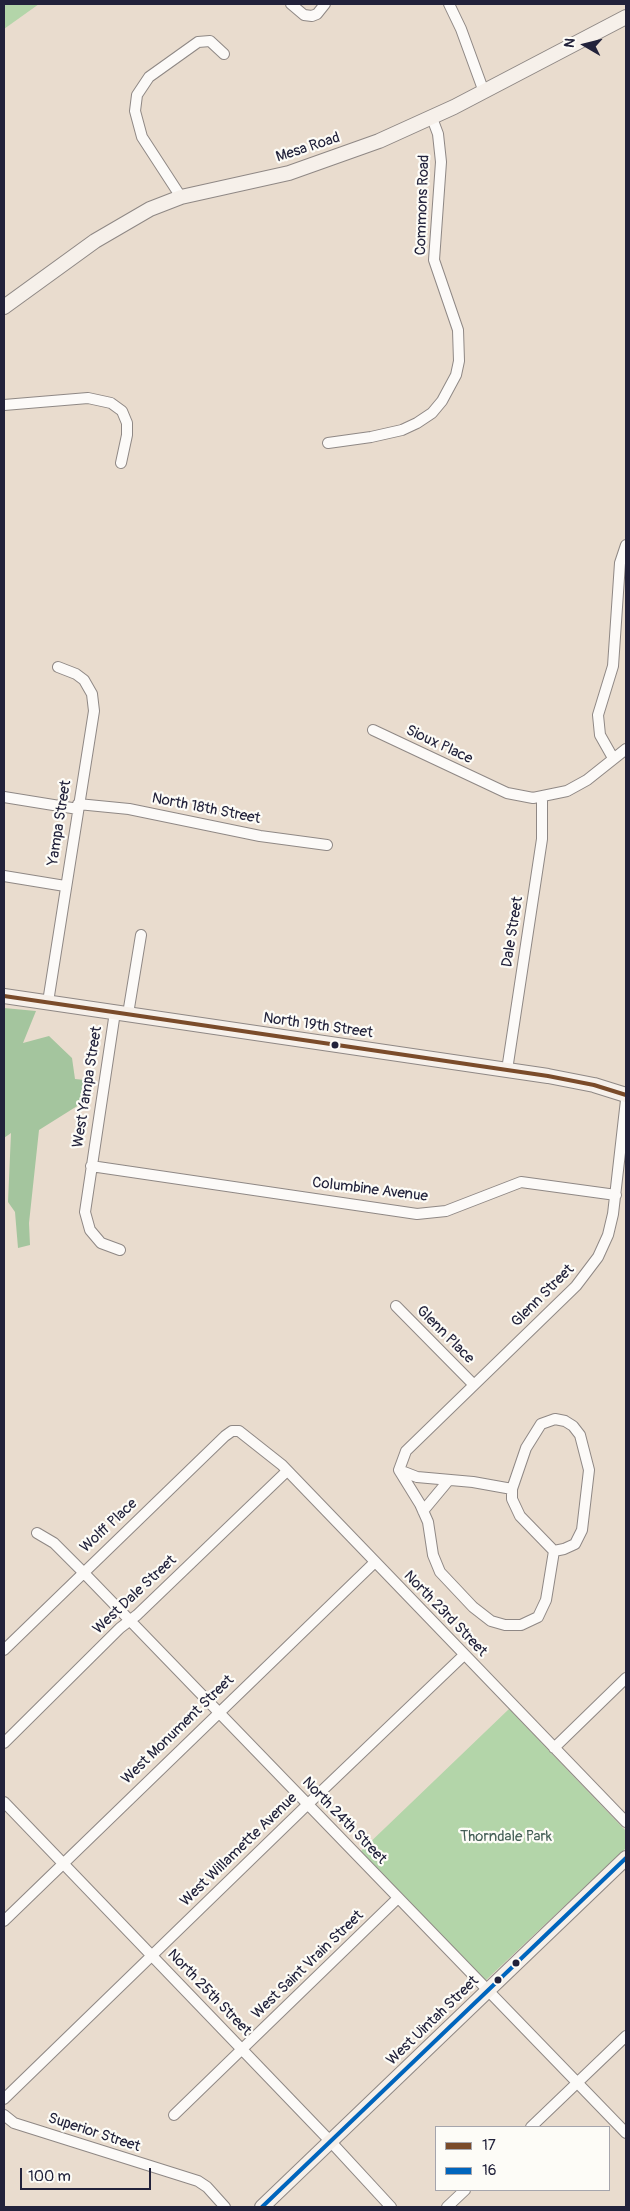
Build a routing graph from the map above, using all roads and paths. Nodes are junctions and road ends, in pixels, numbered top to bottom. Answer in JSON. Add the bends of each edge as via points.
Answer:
{"nodes":[{"id":1,"x":291,"y":4,"type":"edge"},
{"id":2,"x":325,"y":4,"type":"edge"},
{"id":3,"x":449,"y":4,"type":"edge"},
{"id":4,"x":626,"y":17,"type":"edge"},
{"id":5,"x":224,"y":54,"type":"dead end"},
{"id":6,"x":484,"y":92,"type":"junction"},
{"id":7,"x":432,"y":118,"type":"junction"},
{"id":8,"x":181,"y":197,"type":"junction"},
{"id":9,"x":4,"y":306,"type":"edge"},
{"id":10,"x":4,"y":405,"type":"edge"},
{"id":11,"x":328,"y":443,"type":"dead end"},
{"id":12,"x":121,"y":464,"type":"dead end"},
{"id":13,"x":626,"y":546,"type":"edge"},
{"id":14,"x":58,"y":667,"type":"dead end"},
{"id":15,"x":373,"y":730,"type":"dead end"},
{"id":16,"x":626,"y":749,"type":"edge"},
{"id":17,"x":613,"y":758,"type":"junction"},
{"id":18,"x":4,"y":797,"type":"edge"},
{"id":19,"x":542,"y":798,"type":"junction"},
{"id":20,"x":78,"y":806,"type":"junction"},
{"id":21,"x":327,"y":846,"type":"dead end"},
{"id":22,"x":4,"y":876,"type":"edge"},
{"id":23,"x":65,"y":886,"type":"junction"},
{"id":24,"x":141,"y":935,"type":"dead end"},
{"id":25,"x":4,"y":996,"type":"edge"},
{"id":26,"x":48,"y":1002,"type":"junction"},
{"id":27,"x":122,"y":1013,"type":"junction"},
{"id":28,"x":507,"y":1070,"type":"junction"},
{"id":29,"x":626,"y":1095,"type":"edge"},
{"id":30,"x":626,"y":1100,"type":"edge"},
{"id":31,"x":91,"y":1166,"type":"junction"},
{"id":32,"x":622,"y":1171,"type":"edge"},
{"id":33,"x":234,"y":1186,"type":"joint"},
{"id":34,"x":616,"y":1195,"type":"junction"},
{"id":35,"x":120,"y":1250,"type":"dead end"},
{"id":36,"x":396,"y":1306,"type":"dead end"},
{"id":37,"x":474,"y":1385,"type":"junction"},
{"id":38,"x":239,"y":1430,"type":"joint"},
{"id":39,"x":399,"y":1470,"type":"junction"},
{"id":40,"x":288,"y":1471,"type":"junction"},
{"id":41,"x":448,"y":1481,"type":"junction"},
{"id":42,"x":512,"y":1489,"type":"junction"},
{"id":43,"x":423,"y":1511,"type":"junction"},
{"id":44,"x":37,"y":1533,"type":"dead end"},
{"id":45,"x":554,"y":1551,"type":"junction"},
{"id":46,"x":375,"y":1562,"type":"junction"},
{"id":47,"x":83,"y":1572,"type":"junction"},
{"id":48,"x":128,"y":1621,"type":"junction"},
{"id":49,"x":4,"y":1650,"type":"edge"},
{"id":50,"x":464,"y":1655,"type":"junction"},
{"id":51,"x":626,"y":1678,"type":"edge"},
{"id":52,"x":218,"y":1712,"type":"junction"},
{"id":53,"x":4,"y":1743,"type":"edge"},
{"id":54,"x":554,"y":1748,"type":"junction"},
{"id":55,"x":4,"y":1802,"type":"edge"},
{"id":56,"x":307,"y":1805,"type":"junction"},
{"id":57,"x":626,"y":1822,"type":"edge"},
{"id":58,"x":626,"y":1858,"type":"edge"},
{"id":59,"x":64,"y":1864,"type":"junction"},
{"id":60,"x":398,"y":1898,"type":"junction"},
{"id":61,"x":4,"y":1921,"type":"edge"},
{"id":62,"x":153,"y":1956,"type":"junction"},
{"id":63,"x":487,"y":1992,"type":"junction"},
{"id":64,"x":626,"y":2036,"type":"edge"},
{"id":65,"x":242,"y":2050,"type":"junction"},
{"id":66,"x":578,"y":2083,"type":"junction"},
{"id":67,"x":4,"y":2099,"type":"edge"},
{"id":68,"x":4,"y":2115,"type":"edge"},
{"id":69,"x":174,"y":2115,"type":"dead end"},
{"id":70,"x":532,"y":2126,"type":"edge"},
{"id":71,"x":626,"y":2133,"type":"edge"},
{"id":72,"x":331,"y":2142,"type":"junction"},
{"id":73,"x":465,"y":2191,"type":"edge"},
{"id":74,"x":225,"y":2207,"type":"edge"},
{"id":75,"x":262,"y":2207,"type":"edge"},
{"id":76,"x":391,"y":2207,"type":"edge"},
{"id":77,"x":447,"y":2207,"type":"edge"}],
"edges":[{"from":1,"to":2,"type":"street","via":[[304,15],[312,16]]},
{"from":3,"to":6,"type":"street"},
{"from":4,"to":6,"type":"main road","name":"Mesa Road"},
{"from":5,"to":8,"type":"street","via":[[210,41],[194,44],[149,77],[137,95],[135,111],[142,137]]},
{"from":6,"to":7,"type":"main road","name":"Mesa Road"},
{"from":7,"to":8,"type":"main road","name":"Mesa Road","via":[[289,173]]},
{"from":7,"to":11,"type":"street","name":"Commons Road","via":[[438,134],[441,162],[434,260],[458,330],[456,375],[442,401],[417,423],[371,437]]},
{"from":8,"to":9,"type":"main road","name":"Mesa Road","via":[[137,215]]},
{"from":10,"to":12,"type":"street","via":[[88,398],[111,403],[122,411],[127,423]]},
{"from":13,"to":17,"type":"street","via":[[620,563],[613,666],[598,719],[600,735]]},
{"from":14,"to":20,"type":"street","name":"Yampa Street","via":[[84,680],[94,704]]},
{"from":15,"to":19,"type":"street","name":"Sioux Place","via":[[492,786],[524,797]]},
{"from":16,"to":17,"type":"street"},
{"from":17,"to":19,"type":"street","via":[[587,780],[567,791]]},
{"from":18,"to":20,"type":"street","name":"North 18th Street"},
{"from":19,"to":28,"type":"street","name":"Dale Street","via":[[542,839]]},
{"from":20,"to":21,"type":"street","name":"North 18th Street","via":[[129,810]]},
{"from":20,"to":23,"type":"street","name":"Yampa Street"},
{"from":22,"to":23,"type":"street"},
{"from":23,"to":26,"type":"street","name":"Yampa Street"},
{"from":24,"to":27,"type":"street","name":"West Yampa Street"},
{"from":25,"to":26,"type":"main road","name":"North 19th Street"},
{"from":26,"to":27,"type":"main road","name":"North 19th Street"},
{"from":27,"to":28,"type":"main road","name":"North 19th Street"},
{"from":27,"to":31,"type":"street","name":"West Yampa Street"},
{"from":28,"to":29,"type":"main road","name":"North 19th Street","via":[[579,1082]]},
{"from":30,"to":32,"type":"street","name":"Glenn Street"},
{"from":31,"to":33,"type":"street","name":"West Yampa Street"},
{"from":31,"to":35,"type":"street","name":"West Yampa Street","via":[[85,1204],[87,1222],[101,1243]]},
{"from":32,"to":34,"type":"street","name":"Glenn Street"},
{"from":33,"to":34,"type":"street","name":"Columbine Avenue","via":[[428,1214],[446,1211],[521,1182]]},
{"from":34,"to":37,"type":"street","name":"Glenn Street","via":[[608,1235],[592,1267]]},
{"from":36,"to":37,"type":"street","name":"Glenn Place"},
{"from":37,"to":39,"type":"street","name":"Glenn Street","via":[[406,1451]]},
{"from":38,"to":40,"type":"street","name":"North 23rd Street"},
{"from":38,"to":47,"type":"street","name":"Wolff Place","via":[[225,1436]]},
{"from":39,"to":41,"type":"street","via":[[417,1478]]},
{"from":39,"to":43,"type":"street"},
{"from":40,"to":46,"type":"street","name":"North 23rd Street"},
{"from":40,"to":48,"type":"street","name":"West Dale Street"},
{"from":41,"to":42,"type":"street"},
{"from":41,"to":43,"type":"street"},
{"from":42,"to":45,"type":"street","via":[[512,1499],[520,1516]]},
{"from":42,"to":45,"type":"street","via":[[526,1448],[542,1424],[555,1419],[573,1426],[580,1435],[589,1470],[582,1530],[571,1547]]},
{"from":43,"to":45,"type":"street","via":[[440,1572],[480,1613],[499,1624],[521,1625],[538,1617],[546,1600]]},
{"from":44,"to":47,"type":"street","name":"North 24th Street","via":[[54,1543]]},
{"from":46,"to":50,"type":"street","name":"North 23rd Street"},
{"from":46,"to":52,"type":"street","name":"West Monument Street"},
{"from":47,"to":48,"type":"street","name":"North 24th Street"},
{"from":47,"to":49,"type":"street","name":"Wolff Place"},
{"from":48,"to":52,"type":"street","name":"North 24th Street"},
{"from":48,"to":53,"type":"street","name":"West Dale Street"},
{"from":50,"to":54,"type":"street","name":"North 23rd Street"},
{"from":50,"to":56,"type":"street","name":"West Willamette Avenue"},
{"from":51,"to":54,"type":"street"},
{"from":52,"to":56,"type":"street","name":"North 24th Street"},
{"from":52,"to":59,"type":"street","name":"West Monument Street"},
{"from":54,"to":57,"type":"street","name":"North 23rd Street"},
{"from":55,"to":59,"type":"street","name":"North 25th Street"},
{"from":56,"to":60,"type":"street","name":"North 24th Street"},
{"from":56,"to":62,"type":"street","name":"West Willamette Avenue"},
{"from":58,"to":63,"type":"main road","name":"West Uintah Street"},
{"from":59,"to":61,"type":"street","name":"West Monument Street"},
{"from":59,"to":62,"type":"street","name":"North 25th Street"},
{"from":60,"to":63,"type":"street","name":"North 24th Street"},
{"from":60,"to":65,"type":"street","name":"West Saint Vrain Street"},
{"from":62,"to":65,"type":"street","name":"North 25th Street"},
{"from":62,"to":67,"type":"street","name":"West Willamette Avenue"},
{"from":63,"to":66,"type":"street","name":"North 24th Street"},
{"from":63,"to":72,"type":"main road","name":"West Uintah Street"},
{"from":64,"to":66,"type":"street"},
{"from":65,"to":69,"type":"street","name":"West Saint Vrain Street"},
{"from":65,"to":72,"type":"street","name":"North 25th Street"},
{"from":66,"to":70,"type":"street"},
{"from":66,"to":71,"type":"street","name":"North 24th Street"},
{"from":68,"to":74,"type":"street","name":"Superior Street","via":[[14,2123],[198,2181]]},
{"from":72,"to":75,"type":"main road","name":"West Uintah Street"},
{"from":72,"to":76,"type":"street","name":"North 25th Street"},
{"from":73,"to":77,"type":"street"}]}
